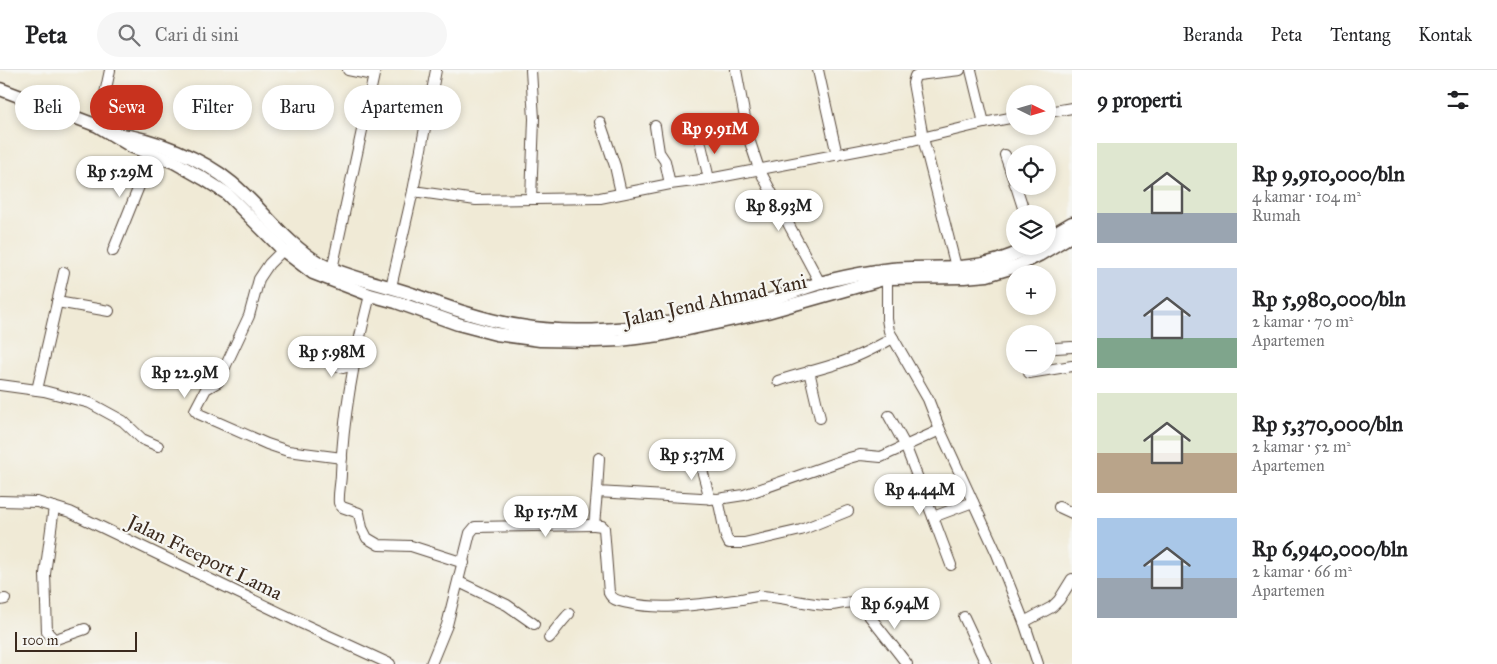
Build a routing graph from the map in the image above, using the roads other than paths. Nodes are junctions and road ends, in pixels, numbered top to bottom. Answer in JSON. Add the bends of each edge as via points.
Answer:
{"nodes":[{"id":1,"x":110,"y":70,"type":"edge"},
{"id":2,"x":348,"y":70,"type":"edge"},
{"id":3,"x":436,"y":70,"type":"edge"},
{"id":4,"x":531,"y":70,"type":"edge"},
{"id":5,"x":736,"y":70,"type":"edge"},
{"id":6,"x":818,"y":70,"type":"edge"},
{"id":7,"x":960,"y":70,"type":"edge"},
{"id":8,"x":971,"y":70,"type":"edge"},
{"id":9,"x":374,"y":73,"type":"edge"},
{"id":10,"x":107,"y":85,"type":"edge"},
{"id":11,"x":0,"y":89,"type":"edge"},
{"id":12,"x":1072,"y":108,"type":"edge"},
{"id":13,"x":1056,"y":111,"type":"edge"},
{"id":14,"x":1006,"y":119,"type":"edge"},
{"id":15,"x":600,"y":122,"type":"dead end"},
{"id":16,"x":90,"y":123,"type":"edge"},
{"id":17,"x":984,"y":123,"type":"junction"},
{"id":18,"x":655,"y":126,"type":"dead end"},
{"id":19,"x":105,"y":130,"type":"edge"},
{"id":20,"x":111,"y":133,"type":"junction"},
{"id":21,"x":698,"y":136,"type":"dead end"},
{"id":22,"x":923,"y":138,"type":"junction"},
{"id":23,"x":152,"y":154,"type":"junction"},
{"id":24,"x":837,"y":155,"type":"junction"},
{"id":25,"x":1005,"y":156,"type":"dead end"},
{"id":26,"x":1006,"y":159,"type":"edge"},
{"id":27,"x":760,"y":169,"type":"junction"},
{"id":28,"x":709,"y":179,"type":"junction"},
{"id":29,"x":670,"y":184,"type":"junction"},
{"id":30,"x":413,"y":191,"type":"junction"},
{"id":31,"x":621,"y":194,"type":"junction"},
{"id":32,"x":531,"y":199,"type":"junction"},
{"id":33,"x":1072,"y":223,"type":"edge"},
{"id":34,"x":1056,"y":232,"type":"edge"},
{"id":35,"x":1072,"y":235,"type":"edge"},
{"id":36,"x":1056,"y":245,"type":"edge"},
{"id":37,"x":283,"y":250,"type":"junction"},
{"id":38,"x":113,"y":251,"type":"dead end"},
{"id":39,"x":1017,"y":255,"type":"edge"},
{"id":40,"x":1023,"y":255,"type":"edge"},
{"id":41,"x":956,"y":267,"type":"junction"},
{"id":42,"x":64,"y":272,"type":"dead end"},
{"id":43,"x":331,"y":273,"type":"junction"},
{"id":44,"x":887,"y":278,"type":"junction"},
{"id":45,"x":820,"y":283,"type":"junction"},
{"id":46,"x":391,"y":287,"type":"junction"},
{"id":47,"x":370,"y":295,"type":"junction"},
{"id":48,"x":57,"y":302,"type":"junction"},
{"id":49,"x":109,"y":311,"type":"dead end"},
{"id":50,"x":659,"y":329,"type":"junction"},
{"id":51,"x":893,"y":338,"type":"junction"},
{"id":52,"x":1072,"y":347,"type":"edge"},
{"id":53,"x":1056,"y":348,"type":"dead end"},
{"id":54,"x":313,"y":356,"type":"dead end"},
{"id":55,"x":354,"y":366,"type":"junction"},
{"id":56,"x":1072,"y":366,"type":"edge"},
{"id":57,"x":1056,"y":369,"type":"edge"},
{"id":58,"x":809,"y":371,"type":"junction"},
{"id":59,"x":778,"y":382,"type":"dead end"},
{"id":60,"x":0,"y":385,"type":"edge"},
{"id":61,"x":37,"y":390,"type":"junction"},
{"id":62,"x":889,"y":416,"type":"dead end"},
{"id":63,"x":820,"y":418,"type":"dead end"},
{"id":64,"x":940,"y":430,"type":"junction"},
{"id":65,"x":905,"y":445,"type":"junction"},
{"id":66,"x":158,"y":446,"type":"dead end"},
{"id":67,"x":342,"y":458,"type":"junction"},
{"id":68,"x":599,"y":458,"type":"dead end"},
{"id":69,"x":703,"y":460,"type":"dead end"},
{"id":70,"x":597,"y":492,"type":"junction"},
{"id":71,"x":714,"y":499,"type":"junction"},
{"id":72,"x":0,"y":501,"type":"edge"},
{"id":73,"x":972,"y":502,"type":"junction"},
{"id":74,"x":1059,"y":506,"type":"dead end"},
{"id":75,"x":54,"y":507,"type":"junction"},
{"id":76,"x":848,"y":511,"type":"dead end"},
{"id":77,"x":1072,"y":512,"type":"edge"},
{"id":78,"x":933,"y":517,"type":"junction"},
{"id":79,"x":594,"y":525,"type":"junction"},
{"id":80,"x":464,"y":563,"type":"junction"},
{"id":81,"x":951,"y":566,"type":"dead end"},
{"id":82,"x":1072,"y":579,"type":"edge"},
{"id":83,"x":459,"y":582,"type":"junction"},
{"id":84,"x":569,"y":614,"type":"dead end"},
{"id":85,"x":964,"y":617,"type":"dead end"},
{"id":86,"x":1024,"y":622,"type":"junction"},
{"id":87,"x":534,"y":624,"type":"dead end"},
{"id":88,"x":85,"y":629,"type":"dead end"},
{"id":89,"x":549,"y":638,"type":"dead end"},
{"id":90,"x":385,"y":663,"type":"edge"},
{"id":91,"x":431,"y":664,"type":"edge"},
{"id":92,"x":907,"y":664,"type":"edge"},
{"id":93,"x":986,"y":664,"type":"edge"},
{"id":94,"x":1038,"y":664,"type":"edge"}],
"edges":[{"from":1,"to":10,"type":"street"},
{"from":2,"to":9,"type":"street"},
{"from":3,"to":30,"type":"street"},
{"from":4,"to":32,"type":"street","via":[[534,119]]},
{"from":5,"to":27,"type":"street","via":[[749,138]]},
{"from":6,"to":24,"type":"street"},
{"from":7,"to":22,"type":"street","via":[[915,76],[913,83]]},
{"from":8,"to":17,"type":"street"},
{"from":9,"to":43,"type":"street"},
{"from":11,"to":16,"type":"main road","name":"Jalan Jend Ahmad Yani"},
{"from":12,"to":13,"type":"street"},
{"from":14,"to":17,"type":"street"},
{"from":15,"to":31,"type":"street"},
{"from":17,"to":22,"type":"street"},
{"from":18,"to":29,"type":"street","via":[[659,152],[665,161]]},
{"from":19,"to":20,"type":"main road","name":"Jalan Jend Ahmad Yani"},
{"from":20,"to":23,"type":"main road","name":"Jalan Jend Ahmad Yani"},
{"from":20,"to":43,"type":"main road","name":"Jalan Jend Ahmad Yani","via":[[136,136],[179,152],[232,182],[297,247]]},
{"from":21,"to":28,"type":"street"},
{"from":22,"to":24,"type":"street"},
{"from":22,"to":41,"type":"street"},
{"from":23,"to":37,"type":"main road","name":"Jalan Jend Ahmad Yani","via":[[174,162],[226,193]]},
{"from":23,"to":38,"type":"street"},
{"from":24,"to":27,"type":"street"},
{"from":25,"to":26,"type":"street"},
{"from":27,"to":28,"type":"street"},
{"from":27,"to":45,"type":"street"},
{"from":28,"to":29,"type":"street"},
{"from":29,"to":31,"type":"street"},
{"from":30,"to":32,"type":"street","via":[[476,200]]},
{"from":30,"to":46,"type":"street"},
{"from":31,"to":32,"type":"street","via":[[600,198]]},
{"from":33,"to":34,"type":"main road"},
{"from":35,"to":36,"type":"main road","name":"Jalan Jend Ahmad Yani"},
{"from":37,"to":43,"type":"main road","name":"Jalan Jend Ahmad Yani","via":[[313,273]]},
{"from":37,"to":67,"type":"street","via":[[259,279],[249,316],[218,382],[206,389],[195,410],[288,451]]},
{"from":39,"to":41,"type":"main road","name":"Jalan Jend Ahmad Yani"},
{"from":40,"to":44,"type":"main road","name":"Jalan Jend Ahmad Yani","via":[[1011,268],[987,275]]},
{"from":41,"to":45,"type":"main road","name":"Jalan Jend Ahmad Yani","via":[[900,267]]},
{"from":42,"to":48,"type":"street"},
{"from":43,"to":46,"type":"main road","name":"Jalan Jend Ahmad Yani"},
{"from":43,"to":47,"type":"main road","name":"Jalan Jend Ahmad Yani"},
{"from":44,"to":50,"type":"main road","name":"Jalan Jend Ahmad Yani","via":[[767,312]]},
{"from":44,"to":51,"type":"street","via":[[887,319]]},
{"from":45,"to":50,"type":"main road","name":"Jalan Jend Ahmad Yani","via":[[763,302]]},
{"from":46,"to":50,"type":"main road","name":"Jalan Jend Ahmad Yani","via":[[462,312],[519,326],[570,331]]},
{"from":47,"to":50,"type":"main road","name":"Jalan Jend Ahmad Yani","via":[[458,324],[496,334],[540,340],[620,340]]},
{"from":47,"to":55,"type":"street"},
{"from":48,"to":49,"type":"street"},
{"from":48,"to":61,"type":"street"},
{"from":51,"to":58,"type":"street","via":[[839,363]]},
{"from":51,"to":64,"type":"street","via":[[928,399]]},
{"from":52,"to":53,"type":"street"},
{"from":54,"to":55,"type":"street","via":[[343,368]]},
{"from":55,"to":67,"type":"street"},
{"from":56,"to":57,"type":"street"},
{"from":58,"to":59,"type":"street"},
{"from":58,"to":63,"type":"street"},
{"from":60,"to":61,"type":"street"},
{"from":61,"to":66,"type":"street","via":[[70,397],[102,409],[123,421],[142,439]]},
{"from":62,"to":65,"type":"street"},
{"from":64,"to":65,"type":"street"},
{"from":64,"to":73,"type":"street"},
{"from":65,"to":71,"type":"street","via":[[880,457],[860,455],[744,495]]},
{"from":65,"to":78,"type":"street"},
{"from":67,"to":80,"type":"street","via":[[339,503],[359,513],[367,538],[383,546],[411,546]]},
{"from":68,"to":70,"type":"street"},
{"from":69,"to":71,"type":"street","via":[[702,470]]},
{"from":70,"to":71,"type":"street"},
{"from":70,"to":79,"type":"street"},
{"from":71,"to":76,"type":"street","via":[[727,541],[734,543],[801,530]]},
{"from":72,"to":75,"type":"street","name":"Jalan Freeport Lama","via":[[36,502]]},
{"from":73,"to":78,"type":"street"},
{"from":73,"to":86,"type":"street"},
{"from":74,"to":77,"type":"street"},
{"from":75,"to":88,"type":"street","via":[[45,574],[47,632],[56,639]]},
{"from":75,"to":90,"type":"street","name":"Jalan Freeport Lama","via":[[88,519]]},
{"from":78,"to":81,"type":"street"},
{"from":79,"to":80,"type":"street","via":[[476,527],[470,533]]},
{"from":79,"to":92,"type":"street","via":[[604,528],[609,593],[617,600],[640,606],[700,604],[758,596],[828,606],[855,602],[860,604]]},
{"from":80,"to":83,"type":"street"},
{"from":82,"to":86,"type":"street","via":[[1052,607]]},
{"from":83,"to":87,"type":"street","via":[[506,605]]},
{"from":83,"to":91,"type":"street","via":[[443,637]]},
{"from":84,"to":89,"type":"street"},
{"from":85,"to":93,"type":"street"},
{"from":86,"to":94,"type":"street"}]}
